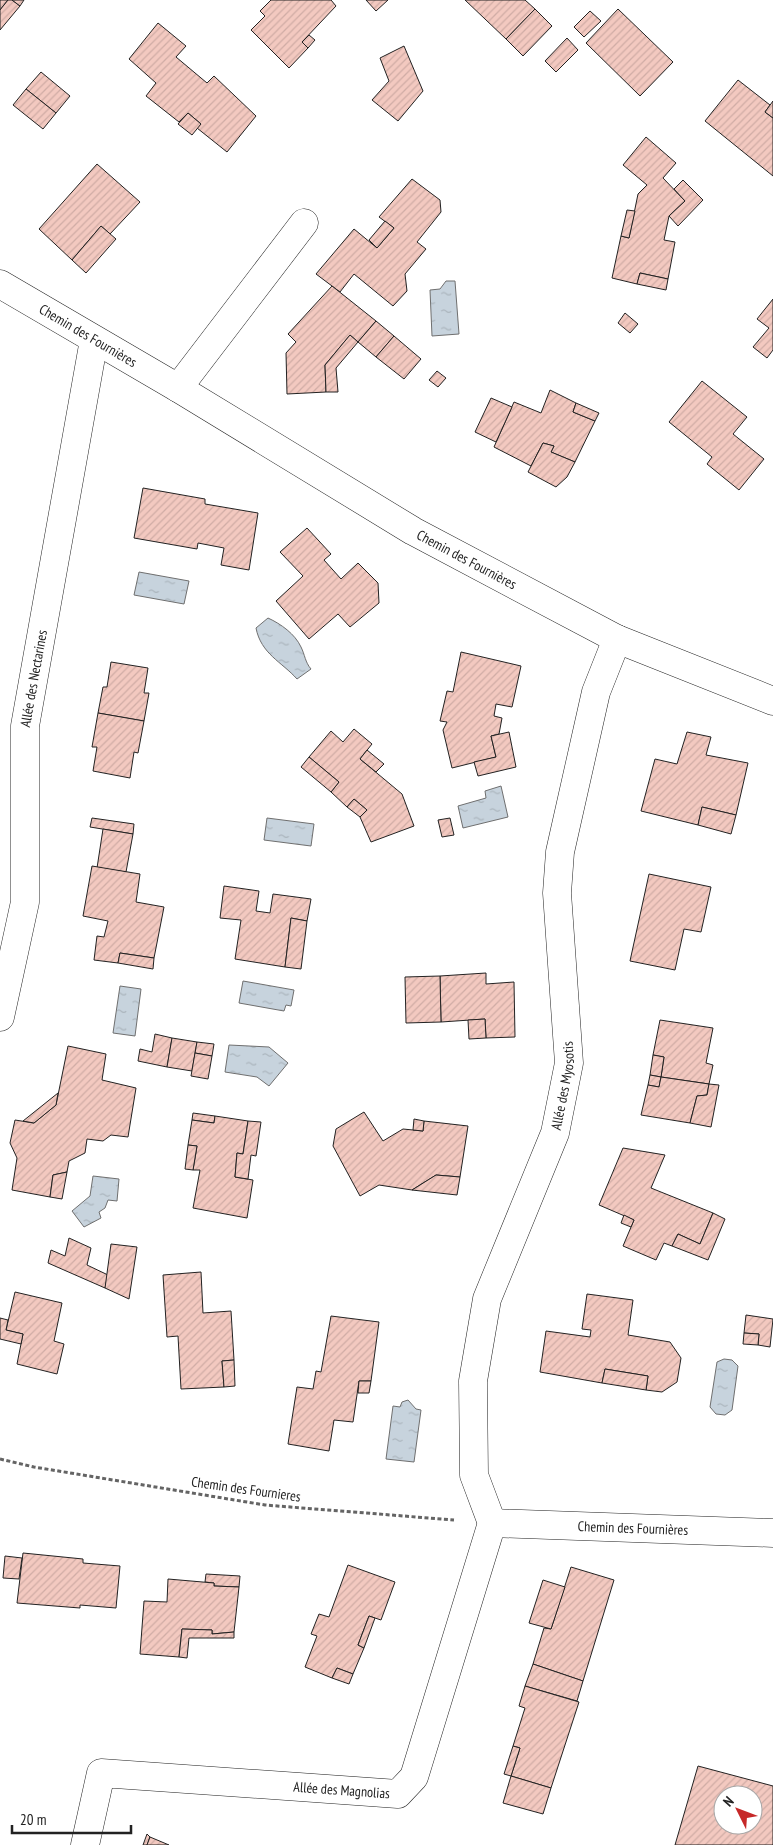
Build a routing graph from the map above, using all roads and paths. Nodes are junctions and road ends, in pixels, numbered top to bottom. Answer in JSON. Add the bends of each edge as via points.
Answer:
{"nodes":[{"id":1,"x":304,"y":223,"type":"dead end"},
{"id":2,"x":0,"y":284,"type":"edge"},
{"id":3,"x":94,"y":340,"type":"junction"},
{"id":4,"x":178,"y":388,"type":"junction"},
{"id":5,"x":617,"y":639,"type":"junction"},
{"id":6,"x":773,"y":701,"type":"edge"},
{"id":7,"x":0,"y":1017,"type":"edge"},
{"id":8,"x":0,"y":1459,"type":"edge"},
{"id":9,"x":492,"y":1523,"type":"junction"},
{"id":10,"x":773,"y":1533,"type":"edge"},
{"id":11,"x":84,"y":1845,"type":"edge"}],
"edges":[{"from":1,"to":4,"type":"street"},
{"from":2,"to":3,"type":"street","name":"Chemin des Fournières"},
{"from":3,"to":4,"type":"street","name":"Chemin des Fournières"},
{"from":3,"to":7,"type":"street","name":"Allée des Nectarines","via":[[25,726],[24,902]]},
{"from":4,"to":5,"type":"street","name":"Chemin des Fournières","via":[[413,531]]},
{"from":5,"to":6,"type":"street","name":"Chemin des Fournières"},
{"from":5,"to":9,"type":"street","name":"Allée des Myosotis","via":[[596,692],[560,852],[558,893],[569,1063],[555,1134],[487,1299],[474,1381],[474,1475]]},
{"from":8,"to":9,"type":"path","name":"Chemin des Fournieres","via":[[265,1505]]},
{"from":9,"to":10,"type":"street","name":"Chemin des Fournières"},
{"from":9,"to":11,"type":"street","name":"Allée des Magnolias","via":[[414,1777],[398,1794],[101,1772]]}]}
